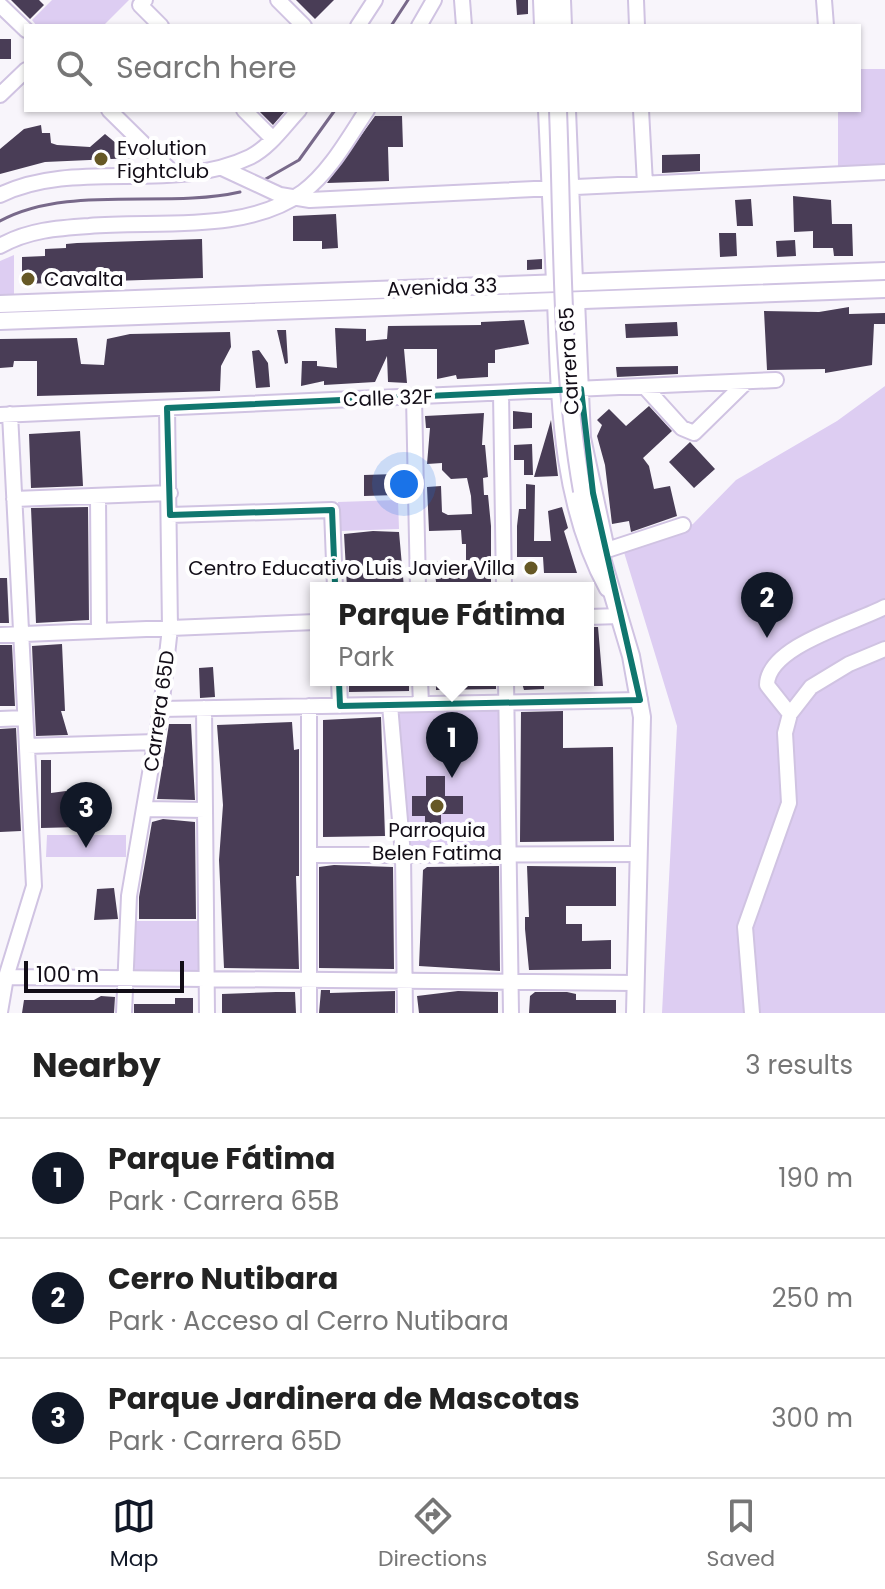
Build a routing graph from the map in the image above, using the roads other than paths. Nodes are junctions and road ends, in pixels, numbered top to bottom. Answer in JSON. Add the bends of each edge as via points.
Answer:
{"nodes":[{"id":1,"x":278,"y":0,"type":"edge"},
{"id":2,"x":375,"y":0,"type":"edge"},
{"id":3,"x":434,"y":0,"type":"edge"},
{"id":4,"x":462,"y":0,"type":"edge"},
{"id":5,"x":541,"y":0,"type":"edge"},
{"id":6,"x":554,"y":0,"type":"edge"},
{"id":7,"x":563,"y":0,"type":"edge"},
{"id":8,"x":636,"y":0,"type":"edge"},
{"id":9,"x":824,"y":0,"type":"edge"},
{"id":10,"x":143,"y":3,"type":"edge"},
{"id":11,"x":0,"y":5,"type":"edge"},
{"id":12,"x":159,"y":24,"type":"edge"},
{"id":13,"x":302,"y":24,"type":"edge"},
{"id":14,"x":359,"y":24,"type":"edge"},
{"id":15,"x":420,"y":24,"type":"edge"},
{"id":16,"x":464,"y":24,"type":"edge"},
{"id":17,"x":542,"y":24,"type":"edge"},
{"id":18,"x":555,"y":24,"type":"edge"},
{"id":19,"x":564,"y":24,"type":"edge"},
{"id":20,"x":637,"y":24,"type":"edge"},
{"id":21,"x":826,"y":24,"type":"edge"},
{"id":22,"x":24,"y":28,"type":"edge"},
{"id":23,"x":24,"y":72,"type":"edge"},
{"id":24,"x":0,"y":95,"type":"edge"},
{"id":25,"x":111,"y":112,"type":"edge"},
{"id":26,"x":246,"y":112,"type":"edge"},
{"id":27,"x":297,"y":112,"type":"edge"},
{"id":28,"x":366,"y":112,"type":"edge"},
{"id":29,"x":546,"y":112,"type":"edge"},
{"id":30,"x":558,"y":112,"type":"edge"},
{"id":31,"x":568,"y":112,"type":"edge"},
{"id":32,"x":641,"y":112,"type":"edge"},
{"id":33,"x":273,"y":139,"type":"junction"},
{"id":34,"x":222,"y":168,"type":"junction"},
{"id":35,"x":885,"y":172,"type":"edge"},
{"id":36,"x":173,"y":173,"type":"junction"},
{"id":37,"x":645,"y":184,"type":"junction"},
{"id":38,"x":311,"y":185,"type":"junction"},
{"id":39,"x":571,"y":188,"type":"junction"},
{"id":40,"x":267,"y":189,"type":"junction"},
{"id":41,"x":550,"y":189,"type":"junction"},
{"id":42,"x":0,"y":195,"type":"edge"},
{"id":43,"x":291,"y":198,"type":"junction"},
{"id":44,"x":326,"y":200,"type":"junction"},
{"id":45,"x":259,"y":212,"type":"junction"},
{"id":46,"x":0,"y":246,"type":"edge"},
{"id":47,"x":885,"y":271,"type":"edge"},
{"id":48,"x":575,"y":281,"type":"junction"},
{"id":49,"x":554,"y":282,"type":"junction"},
{"id":50,"x":885,"y":289,"type":"edge"},
{"id":51,"x":577,"y":300,"type":"junction"},
{"id":52,"x":555,"y":301,"type":"junction"},
{"id":53,"x":0,"y":308,"type":"edge"},
{"id":54,"x":776,"y":380,"type":"dead end"},
{"id":55,"x":746,"y":382,"type":"junction"},
{"id":56,"x":644,"y":386,"type":"junction"},
{"id":57,"x":581,"y":389,"type":"junction"},
{"id":58,"x":559,"y":390,"type":"junction"},
{"id":59,"x":501,"y":393,"type":"junction"},
{"id":60,"x":414,"y":397,"type":"junction"},
{"id":61,"x":167,"y":408,"type":"junction"},
{"id":62,"x":5,"y":414,"type":"edge"},
{"id":63,"x":170,"y":493,"type":"junction"},
{"id":64,"x":98,"y":496,"type":"junction"},
{"id":65,"x":14,"y":499,"type":"junction"},
{"id":66,"x":170,"y":515,"type":"junction"},
{"id":67,"x":683,"y":525,"type":"dead end"},
{"id":68,"x":607,"y":550,"type":"junction"},
{"id":69,"x":335,"y":582,"type":"edge"},
{"id":70,"x":418,"y":582,"type":"edge"},
{"id":71,"x":504,"y":582,"type":"edge"},
{"id":72,"x":885,"y":607,"type":"edge"},
{"id":73,"x":618,"y":612,"type":"junction"},
{"id":74,"x":594,"y":616,"type":"edge"},
{"id":75,"x":310,"y":622,"type":"edge"},
{"id":76,"x":170,"y":628,"type":"junction"},
{"id":77,"x":99,"y":630,"type":"junction"},
{"id":78,"x":21,"y":634,"type":"junction"},
{"id":79,"x":0,"y":635,"type":"edge"},
{"id":80,"x":885,"y":649,"type":"edge"},
{"id":81,"x":339,"y":686,"type":"edge"},
{"id":82,"x":420,"y":686,"type":"edge"},
{"id":83,"x":506,"y":686,"type":"edge"},
{"id":84,"x":640,"y":700,"type":"junction"},
{"id":85,"x":506,"y":703,"type":"junction"},
{"id":86,"x":421,"y":704,"type":"junction"},
{"id":87,"x":390,"y":705,"type":"junction"},
{"id":88,"x":309,"y":706,"type":"junction"},
{"id":89,"x":340,"y":706,"type":"junction"},
{"id":90,"x":204,"y":708,"type":"junction"},
{"id":91,"x":161,"y":709,"type":"junction"},
{"id":92,"x":790,"y":714,"type":"junction"},
{"id":93,"x":25,"y":718,"type":"junction"},
{"id":94,"x":0,"y":719,"type":"edge"},
{"id":95,"x":156,"y":742,"type":"junction"},
{"id":96,"x":27,"y":746,"type":"junction"},
{"id":97,"x":145,"y":809,"type":"junction"},
{"id":98,"x":205,"y":810,"type":"junction"},
{"id":99,"x":639,"y":854,"type":"junction"},
{"id":100,"x":309,"y":855,"type":"junction"},
{"id":101,"x":403,"y":855,"type":"junction"},
{"id":102,"x":509,"y":855,"type":"junction"},
{"id":103,"x":6,"y":977,"type":"junction"},
{"id":104,"x":125,"y":978,"type":"junction"},
{"id":105,"x":207,"y":979,"type":"junction"},
{"id":106,"x":309,"y":980,"type":"junction"},
{"id":107,"x":404,"y":981,"type":"junction"},
{"id":108,"x":511,"y":982,"type":"junction"},
{"id":109,"x":635,"y":983,"type":"junction"},
{"id":110,"x":0,"y":1012,"type":"edge"},
{"id":111,"x":124,"y":1013,"type":"edge"},
{"id":112,"x":207,"y":1013,"type":"edge"},
{"id":113,"x":309,"y":1013,"type":"edge"},
{"id":114,"x":405,"y":1013,"type":"edge"},
{"id":115,"x":511,"y":1013,"type":"edge"},
{"id":116,"x":635,"y":1013,"type":"edge"},
{"id":117,"x":752,"y":1013,"type":"edge"}],
"edges":[{"from":1,"to":13,"type":"street"},
{"from":2,"to":14,"type":"street"},
{"from":3,"to":15,"type":"street"},
{"from":4,"to":16,"type":"street"},
{"from":5,"to":17,"type":"street"},
{"from":6,"to":18,"type":"main road"},
{"from":7,"to":19,"type":"street"},
{"from":8,"to":20,"type":"street"},
{"from":9,"to":21,"type":"street"},
{"from":10,"to":12,"type":"street"},
{"from":11,"to":22,"type":"street"},
{"from":23,"to":24,"type":"street"},
{"from":25,"to":36,"type":"street"},
{"from":26,"to":33,"type":"street"},
{"from":27,"to":33,"type":"street"},
{"from":28,"to":38,"type":"street"},
{"from":29,"to":41,"type":"street","name":"Carrera 65"},
{"from":30,"to":73,"type":"main road","name":"Carrera 65","bridge":true,"via":[[573,440],[582,491]]},
{"from":31,"to":39,"type":"street","name":"Carrera 65"},
{"from":32,"to":37,"type":"street"},
{"from":33,"to":34,"type":"street","via":[[252,156]]},
{"from":34,"to":36,"type":"street"},
{"from":34,"to":40,"type":"street"},
{"from":35,"to":37,"type":"street"},
{"from":36,"to":42,"type":"street","via":[[40,183]]},
{"from":37,"to":39,"type":"street"},
{"from":38,"to":43,"type":"street"},
{"from":38,"to":44,"type":"street"},
{"from":39,"to":41,"type":"street"},
{"from":39,"to":48,"type":"street","name":"Carrera 65"},
{"from":40,"to":43,"type":"street"},
{"from":40,"to":45,"type":"street"},
{"from":41,"to":44,"type":"street"},
{"from":41,"to":49,"type":"street","name":"Carrera 65"},
{"from":43,"to":44,"type":"street"},
{"from":43,"to":45,"type":"street"},
{"from":45,"to":46,"type":"street","via":[[50,230]]},
{"from":47,"to":48,"type":"main road","name":"Avenida 33"},
{"from":48,"to":49,"type":"main road","name":"Avenida 33"},
{"from":49,"to":53,"type":"main road","name":"Avenida 33"},
{"from":50,"to":51,"type":"main road","name":"Avenida 33"},
{"from":51,"to":52,"type":"main road","name":"Avenida 33"},
{"from":51,"to":57,"type":"street","name":"Carrera 65"},
{"from":52,"to":53,"type":"main road","name":"Avenida 33"},
{"from":52,"to":58,"type":"street","name":"Carrera 65"},
{"from":54,"to":55,"type":"street","name":"Calle 32F"},
{"from":55,"to":56,"type":"street","name":"Calle 32F"},
{"from":55,"to":56,"type":"street","via":[[694,433],[682,428]]},
{"from":56,"to":57,"type":"street","name":"Calle 32F"},
{"from":57,"to":58,"type":"street","name":"Calle 32F"},
{"from":57,"to":68,"type":"street","name":"Carrera 65","via":[[583,438]]},
{"from":58,"to":59,"type":"street","name":"Calle 32F"},
{"from":58,"to":73,"type":"street","name":"Carrera 65","via":[[565,459],[578,514],[594,566]]},
{"from":59,"to":60,"type":"street","name":"Calle 32F"},
{"from":59,"to":71,"type":"street"},
{"from":60,"to":61,"type":"street","name":"Calle 32F"},
{"from":60,"to":70,"type":"street"},
{"from":61,"to":62,"type":"street","name":"Calle 32F"},
{"from":61,"to":63,"type":"street","name":"Carrera 65D"},
{"from":62,"to":65,"type":"street"},
{"from":63,"to":64,"type":"street"},
{"from":63,"to":66,"type":"street","name":"Carrera 65D"},
{"from":64,"to":65,"type":"street"},
{"from":64,"to":77,"type":"street"},
{"from":65,"to":78,"type":"street"},
{"from":66,"to":69,"type":"street","via":[[332,510]]},
{"from":66,"to":76,"type":"street","name":"Carrera 65D"},
{"from":67,"to":68,"type":"street"},
{"from":68,"to":73,"type":"street","name":"Carrera 65"},
{"from":72,"to":92,"type":"street","via":[[790,651],[775,665],[767,685]]},
{"from":73,"to":74,"type":"street"},
{"from":73,"to":84,"type":"main road","name":"Carrera 65"},
{"from":75,"to":76,"type":"street"},
{"from":76,"to":77,"type":"street"},
{"from":76,"to":91,"type":"street","name":"Carrera 65D"},
{"from":77,"to":78,"type":"street"},
{"from":78,"to":79,"type":"street"},
{"from":78,"to":93,"type":"street"},
{"from":80,"to":92,"type":"street","via":[[811,687]]},
{"from":81,"to":89,"type":"street"},
{"from":82,"to":86,"type":"street"},
{"from":83,"to":85,"type":"street"},
{"from":84,"to":85,"type":"street"},
{"from":84,"to":99,"type":"main road","name":"Carrera 65"},
{"from":85,"to":86,"type":"street"},
{"from":85,"to":102,"type":"street"},
{"from":86,"to":87,"type":"street"},
{"from":87,"to":89,"type":"street"},
{"from":87,"to":101,"type":"street"},
{"from":88,"to":89,"type":"street"},
{"from":88,"to":90,"type":"street"},
{"from":88,"to":100,"type":"street"},
{"from":90,"to":91,"type":"street"},
{"from":90,"to":98,"type":"street"},
{"from":91,"to":95,"type":"street","name":"Carrera 65D"},
{"from":92,"to":117,"type":"street","via":[[785,733],[789,803],[745,927]]},
{"from":93,"to":94,"type":"street"},
{"from":93,"to":96,"type":"street"},
{"from":95,"to":96,"type":"street"},
{"from":95,"to":97,"type":"street","name":"Carrera 65D"},
{"from":96,"to":103,"type":"street","via":[[34,886]]},
{"from":97,"to":98,"type":"street"},
{"from":97,"to":104,"type":"street","name":"Carrera 65D","via":[[129,896]]},
{"from":98,"to":105,"type":"street"},
{"from":99,"to":102,"type":"street"},
{"from":99,"to":109,"type":"main road","name":"Carrera 65"},
{"from":100,"to":101,"type":"street"},
{"from":100,"to":106,"type":"street"},
{"from":101,"to":102,"type":"street"},
{"from":101,"to":107,"type":"street"},
{"from":102,"to":108,"type":"street"},
{"from":103,"to":104,"type":"street"},
{"from":103,"to":110,"type":"street"},
{"from":104,"to":105,"type":"street"},
{"from":104,"to":111,"type":"street","name":"Carrera 65D"},
{"from":105,"to":106,"type":"street"},
{"from":105,"to":112,"type":"street"},
{"from":106,"to":107,"type":"street"},
{"from":106,"to":113,"type":"street"},
{"from":107,"to":108,"type":"street"},
{"from":107,"to":114,"type":"street"},
{"from":108,"to":109,"type":"street"},
{"from":108,"to":115,"type":"street"},
{"from":109,"to":116,"type":"main road","name":"Carrera 65"}]}
